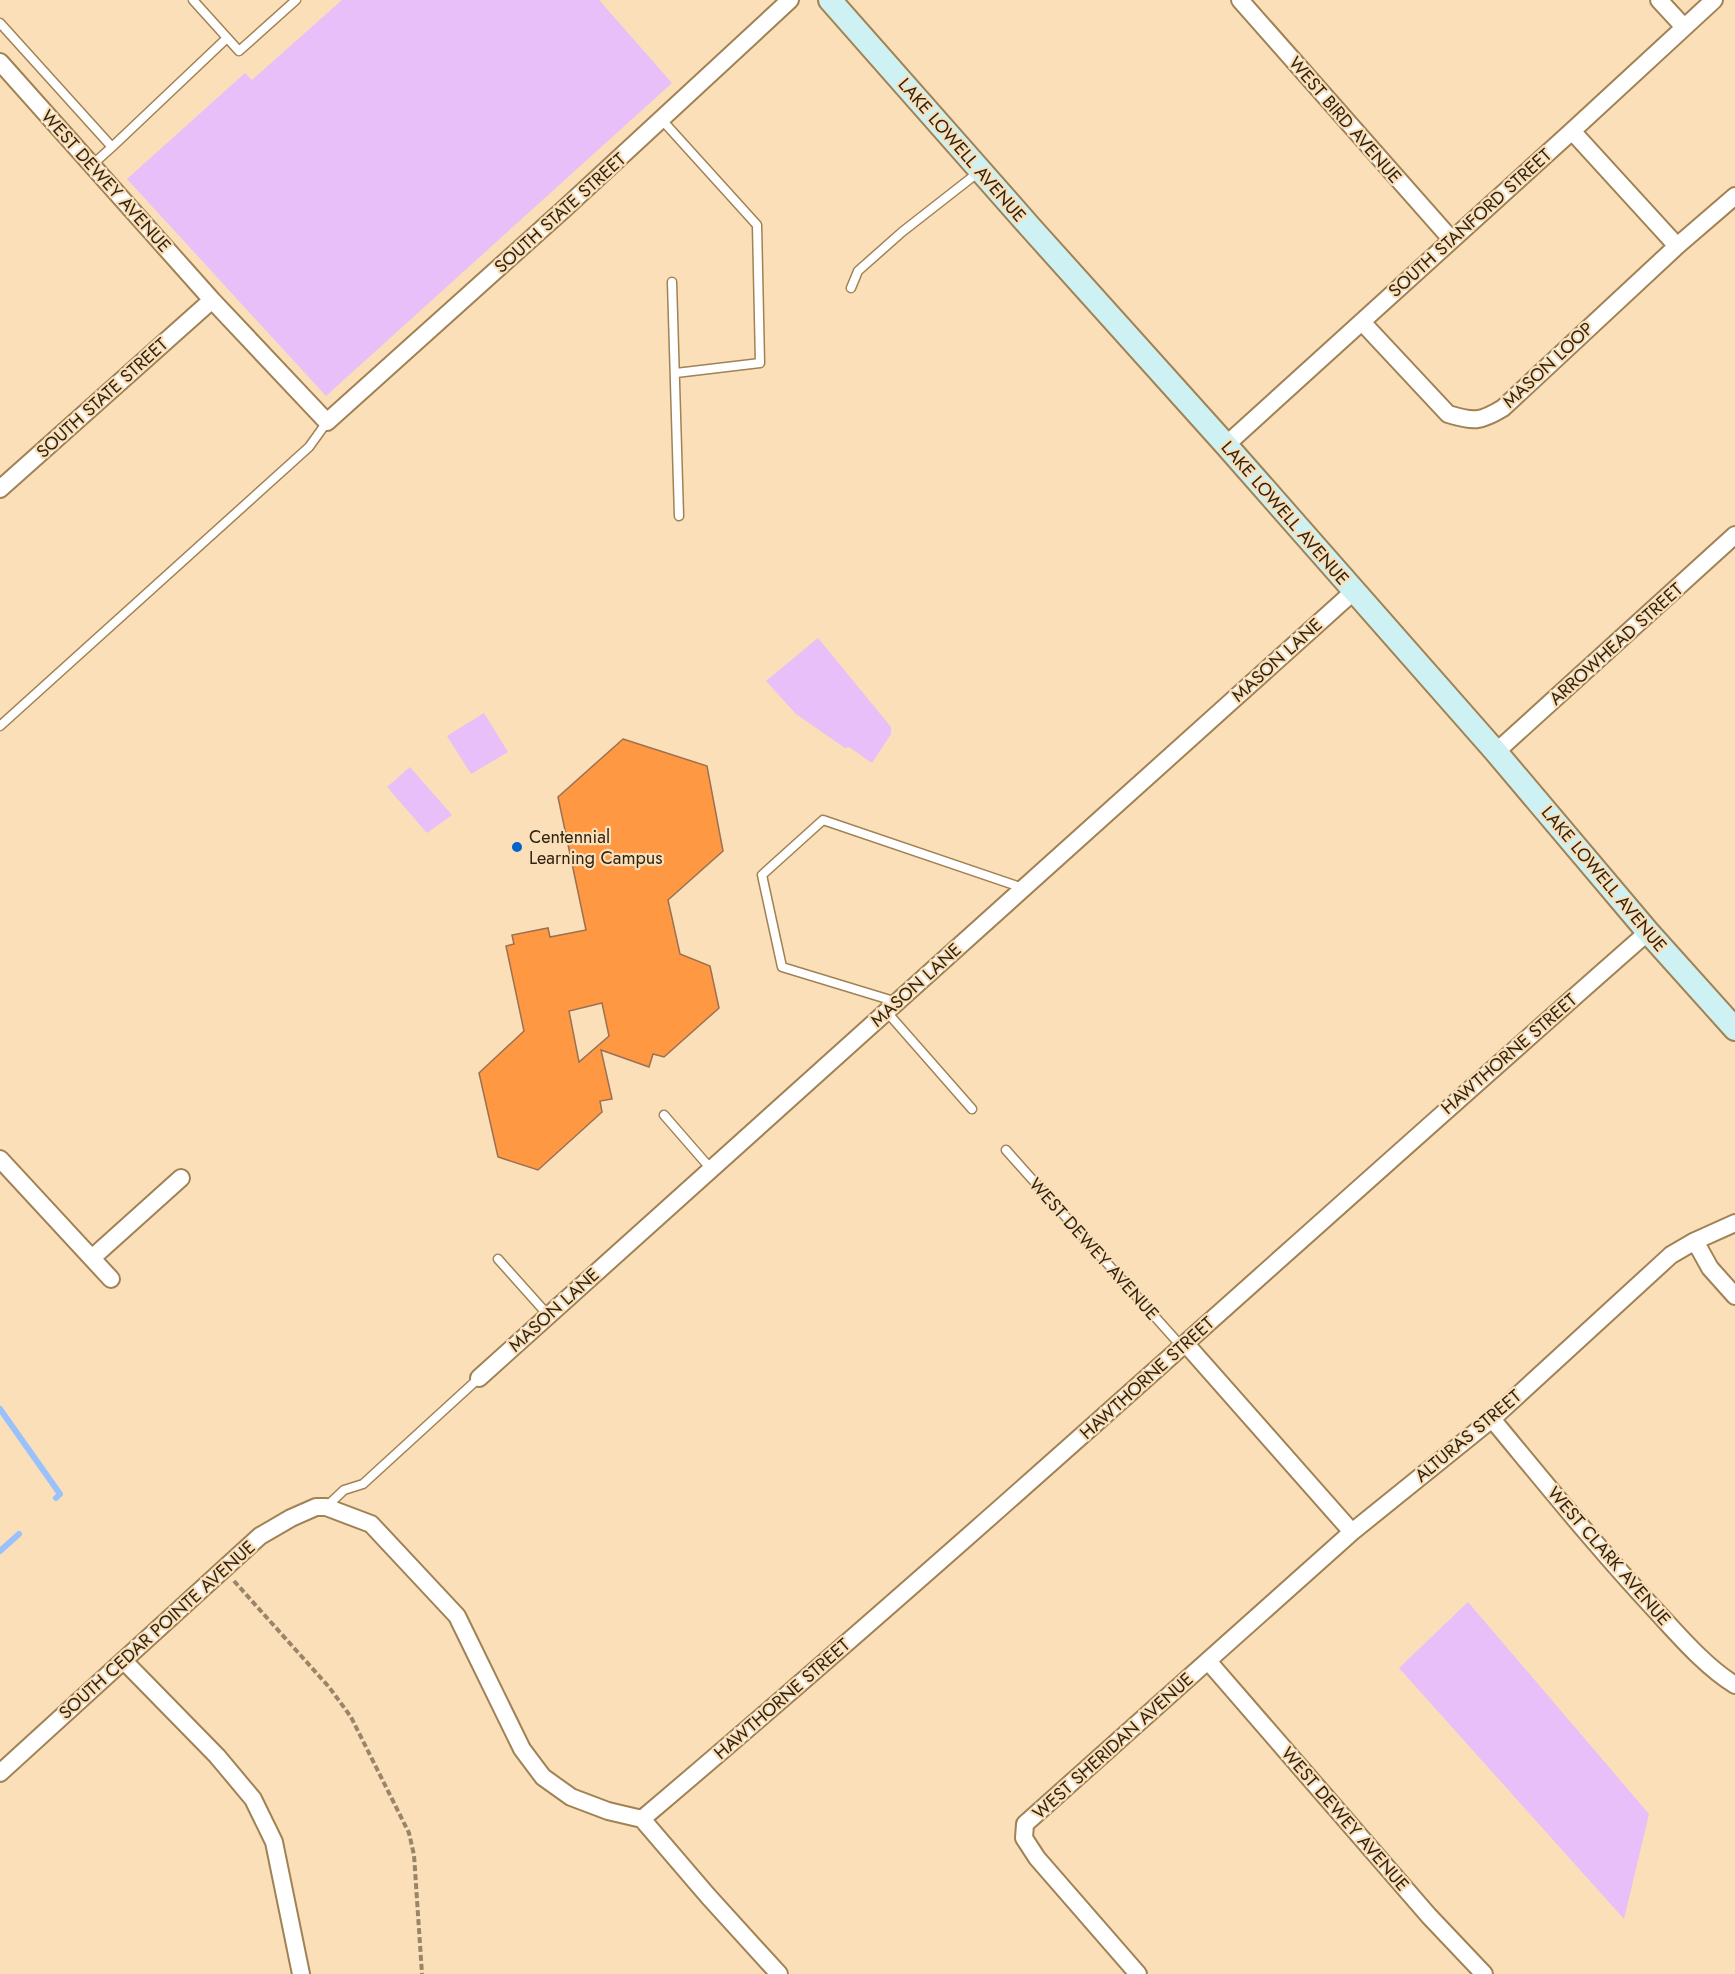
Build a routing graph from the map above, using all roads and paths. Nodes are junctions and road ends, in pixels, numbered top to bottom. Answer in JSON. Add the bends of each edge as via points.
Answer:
{"nodes":[{"id":1,"x":193,"y":0,"type":"edge"},
{"id":2,"x":296,"y":0,"type":"edge"},
{"id":3,"x":790,"y":0,"type":"edge"},
{"id":4,"x":830,"y":0,"type":"edge"},
{"id":5,"x":1240,"y":0,"type":"edge"},
{"id":6,"x":1659,"y":0,"type":"edge"},
{"id":7,"x":1714,"y":0,"type":"edge"},
{"id":8,"x":0,"y":23,"type":"edge"},
{"id":9,"x":1684,"y":27,"type":"junction"},
{"id":10,"x":227,"y":38,"type":"junction"},
{"id":11,"x":0,"y":62,"type":"edge"},
{"id":12,"x":662,"y":120,"type":"junction"},
{"id":13,"x":1572,"y":131,"type":"junction"},
{"id":14,"x":111,"y":147,"type":"junction"},
{"id":15,"x":92,"y":165,"type":"junction"},
{"id":16,"x":980,"y":170,"type":"junction"},
{"id":17,"x":1735,"y":196,"type":"edge"},
{"id":18,"x":1451,"y":239,"type":"junction"},
{"id":19,"x":1677,"y":246,"type":"junction"},
{"id":20,"x":672,"y":282,"type":"dead end"},
{"id":21,"x":850,"y":288,"type":"dead end"},
{"id":22,"x":212,"y":300,"type":"junction"},
{"id":23,"x":1362,"y":322,"type":"junction"},
{"id":24,"x":676,"y":373,"type":"junction"},
{"id":25,"x":327,"y":422,"type":"junction"},
{"id":26,"x":1226,"y":445,"type":"junction"},
{"id":27,"x":0,"y":489,"type":"edge"},
{"id":28,"x":679,"y":516,"type":"dead end"},
{"id":29,"x":1735,"y":535,"type":"edge"},
{"id":30,"x":1353,"y":592,"type":"junction"},
{"id":31,"x":0,"y":726,"type":"edge"},
{"id":32,"x":1496,"y":752,"type":"junction"},
{"id":33,"x":1023,"y":888,"type":"junction"},
{"id":34,"x":1648,"y":932,"type":"junction"},
{"id":35,"x":891,"y":1007,"type":"junction"},
{"id":36,"x":1735,"y":1029,"type":"edge"},
{"id":37,"x":972,"y":1109,"type":"dead end"},
{"id":38,"x":664,"y":1115,"type":"dead end"},
{"id":39,"x":1006,"y":1150,"type":"dead end"},
{"id":40,"x":0,"y":1159,"type":"edge"},
{"id":41,"x":711,"y":1169,"type":"junction"},
{"id":42,"x":181,"y":1178,"type":"dead end"},
{"id":43,"x":1735,"y":1223,"type":"edge"},
{"id":44,"x":1695,"y":1241,"type":"junction"},
{"id":45,"x":92,"y":1258,"type":"junction"},
{"id":46,"x":498,"y":1259,"type":"dead end"},
{"id":47,"x":111,"y":1279,"type":"dead end"},
{"id":48,"x":1735,"y":1296,"type":"edge"},
{"id":49,"x":548,"y":1315,"type":"junction"},
{"id":50,"x":1185,"y":1345,"type":"junction"},
{"id":51,"x":479,"y":1378,"type":"joint"},
{"id":52,"x":1492,"y":1419,"type":"junction"},
{"id":53,"x":326,"y":1507,"type":"junction"},
{"id":54,"x":1352,"y":1532,"type":"junction"},
{"id":55,"x":224,"y":1570,"type":"junction"},
{"id":56,"x":124,"y":1661,"type":"junction"},
{"id":57,"x":1208,"y":1661,"type":"junction"},
{"id":58,"x":1735,"y":1685,"type":"edge"},
{"id":59,"x":0,"y":1773,"type":"edge"},
{"id":60,"x":642,"y":1819,"type":"junction"},
{"id":61,"x":301,"y":1974,"type":"edge"},
{"id":62,"x":422,"y":1974,"type":"edge"},
{"id":63,"x":779,"y":1974,"type":"edge"},
{"id":64,"x":1138,"y":1974,"type":"edge"},
{"id":65,"x":1484,"y":1974,"type":"edge"}],
"edges":[{"from":1,"to":10,"type":"lane"},
{"from":2,"to":10,"type":"lane","via":[[239,51]]},
{"from":3,"to":12,"type":"street","name":"SOUTH STATE STREET"},
{"from":4,"to":16,"type":"main road","name":"LAKE LOWELL AVENUE"},
{"from":5,"to":18,"type":"street","name":"WEST BIRD AVENUE"},
{"from":6,"to":9,"type":"street"},
{"from":7,"to":9,"type":"street","name":"SOUTH STANFORD STREET"},
{"from":8,"to":14,"type":"lane"},
{"from":9,"to":13,"type":"street","name":"SOUTH STANFORD STREET"},
{"from":10,"to":14,"type":"lane"},
{"from":11,"to":15,"type":"street","name":"WEST DEWEY AVENUE"},
{"from":12,"to":24,"type":"lane","via":[[757,225],[760,363]]},
{"from":12,"to":25,"type":"street","name":"SOUTH STATE STREET"},
{"from":13,"to":18,"type":"street","name":"SOUTH STANFORD STREET"},
{"from":13,"to":19,"type":"street"},
{"from":14,"to":15,"type":"lane"},
{"from":15,"to":22,"type":"street","name":"WEST DEWEY AVENUE"},
{"from":16,"to":21,"type":"lane","via":[[858,271]]},
{"from":16,"to":26,"type":"main road","name":"LAKE LOWELL AVENUE"},
{"from":17,"to":19,"type":"street","name":"MASON LOOP"},
{"from":18,"to":23,"type":"street","name":"SOUTH STANFORD STREET"},
{"from":19,"to":23,"type":"street","name":"MASON LOOP","via":[[1503,408],[1485,418],[1467,420],[1448,414]]},
{"from":20,"to":24,"type":"lane"},
{"from":22,"to":25,"type":"street"},
{"from":22,"to":27,"type":"street","name":"SOUTH STATE STREET"},
{"from":23,"to":26,"type":"street","name":"SOUTH STANFORD STREET"},
{"from":24,"to":28,"type":"lane"},
{"from":25,"to":31,"type":"lane","name":"SOUTH STATE STREET","via":[[309,447]]},
{"from":26,"to":30,"type":"main road","name":"LAKE LOWELL AVENUE"},
{"from":29,"to":32,"type":"street","name":"ARROWHEAD STREET"},
{"from":30,"to":32,"type":"main road","name":"LAKE LOWELL AVENUE"},
{"from":30,"to":33,"type":"street","name":"MASON LANE"},
{"from":32,"to":34,"type":"main road","name":"LAKE LOWELL AVENUE"},
{"from":33,"to":35,"type":"street","name":"MASON LANE"},
{"from":33,"to":35,"type":"lane","via":[[823,820],[762,875],[782,967]]},
{"from":34,"to":36,"type":"main road","name":"LAKE LOWELL AVENUE"},
{"from":34,"to":50,"type":"street","name":"HAWTHORNE STREET"},
{"from":35,"to":37,"type":"lane"},
{"from":35,"to":41,"type":"street","name":"MASON LANE"},
{"from":38,"to":41,"type":"lane"},
{"from":39,"to":50,"type":"lane","name":"WEST DEWEY AVENUE"},
{"from":40,"to":45,"type":"street"},
{"from":41,"to":49,"type":"street","name":"MASON LANE"},
{"from":42,"to":45,"type":"street"},
{"from":43,"to":44,"type":"street","name":"ALTURAS STREET"},
{"from":44,"to":48,"type":"street","via":[[1710,1268]]},
{"from":44,"to":52,"type":"street","name":"ALTURAS STREET","via":[[1671,1255]]},
{"from":45,"to":47,"type":"street"},
{"from":46,"to":49,"type":"lane"},
{"from":49,"to":51,"type":"street","name":"MASON LANE"},
{"from":50,"to":54,"type":"street","name":"WEST DEWEY AVENUE"},
{"from":50,"to":60,"type":"street","name":"HAWTHORNE STREET"},
{"from":51,"to":53,"type":"lane","via":[[363,1484],[344,1490]]},
{"from":52,"to":54,"type":"street","name":"ALTURAS STREET"},
{"from":52,"to":58,"type":"street","name":"WEST CLARK AVENUE","via":[[1629,1582],[1680,1636]]},
{"from":53,"to":55,"type":"street","name":"SOUTH CEDAR POINTE AVENUE","via":[[316,1507],[260,1536]]},
{"from":53,"to":60,"type":"street","via":[[371,1524],[457,1616],[522,1749],[543,1777],[571,1797]]},
{"from":54,"to":57,"type":"street","name":"ALTURAS STREET"},
{"from":55,"to":56,"type":"street","name":"SOUTH CEDAR POINTE AVENUE"},
{"from":55,"to":62,"type":"path","via":[[329,1687],[351,1718],[409,1833]]},
{"from":56,"to":59,"type":"street","name":"SOUTH CEDAR POINTE AVENUE"},
{"from":56,"to":61,"type":"street","via":[[217,1756],[253,1799],[274,1842]]},
{"from":57,"to":64,"type":"street","name":"WEST SHERIDAN AVENUE","via":[[1025,1824],[1024,1838],[1037,1858]]},
{"from":57,"to":65,"type":"street","name":"WEST DEWEY AVENUE"},
{"from":60,"to":63,"type":"street"}]}
